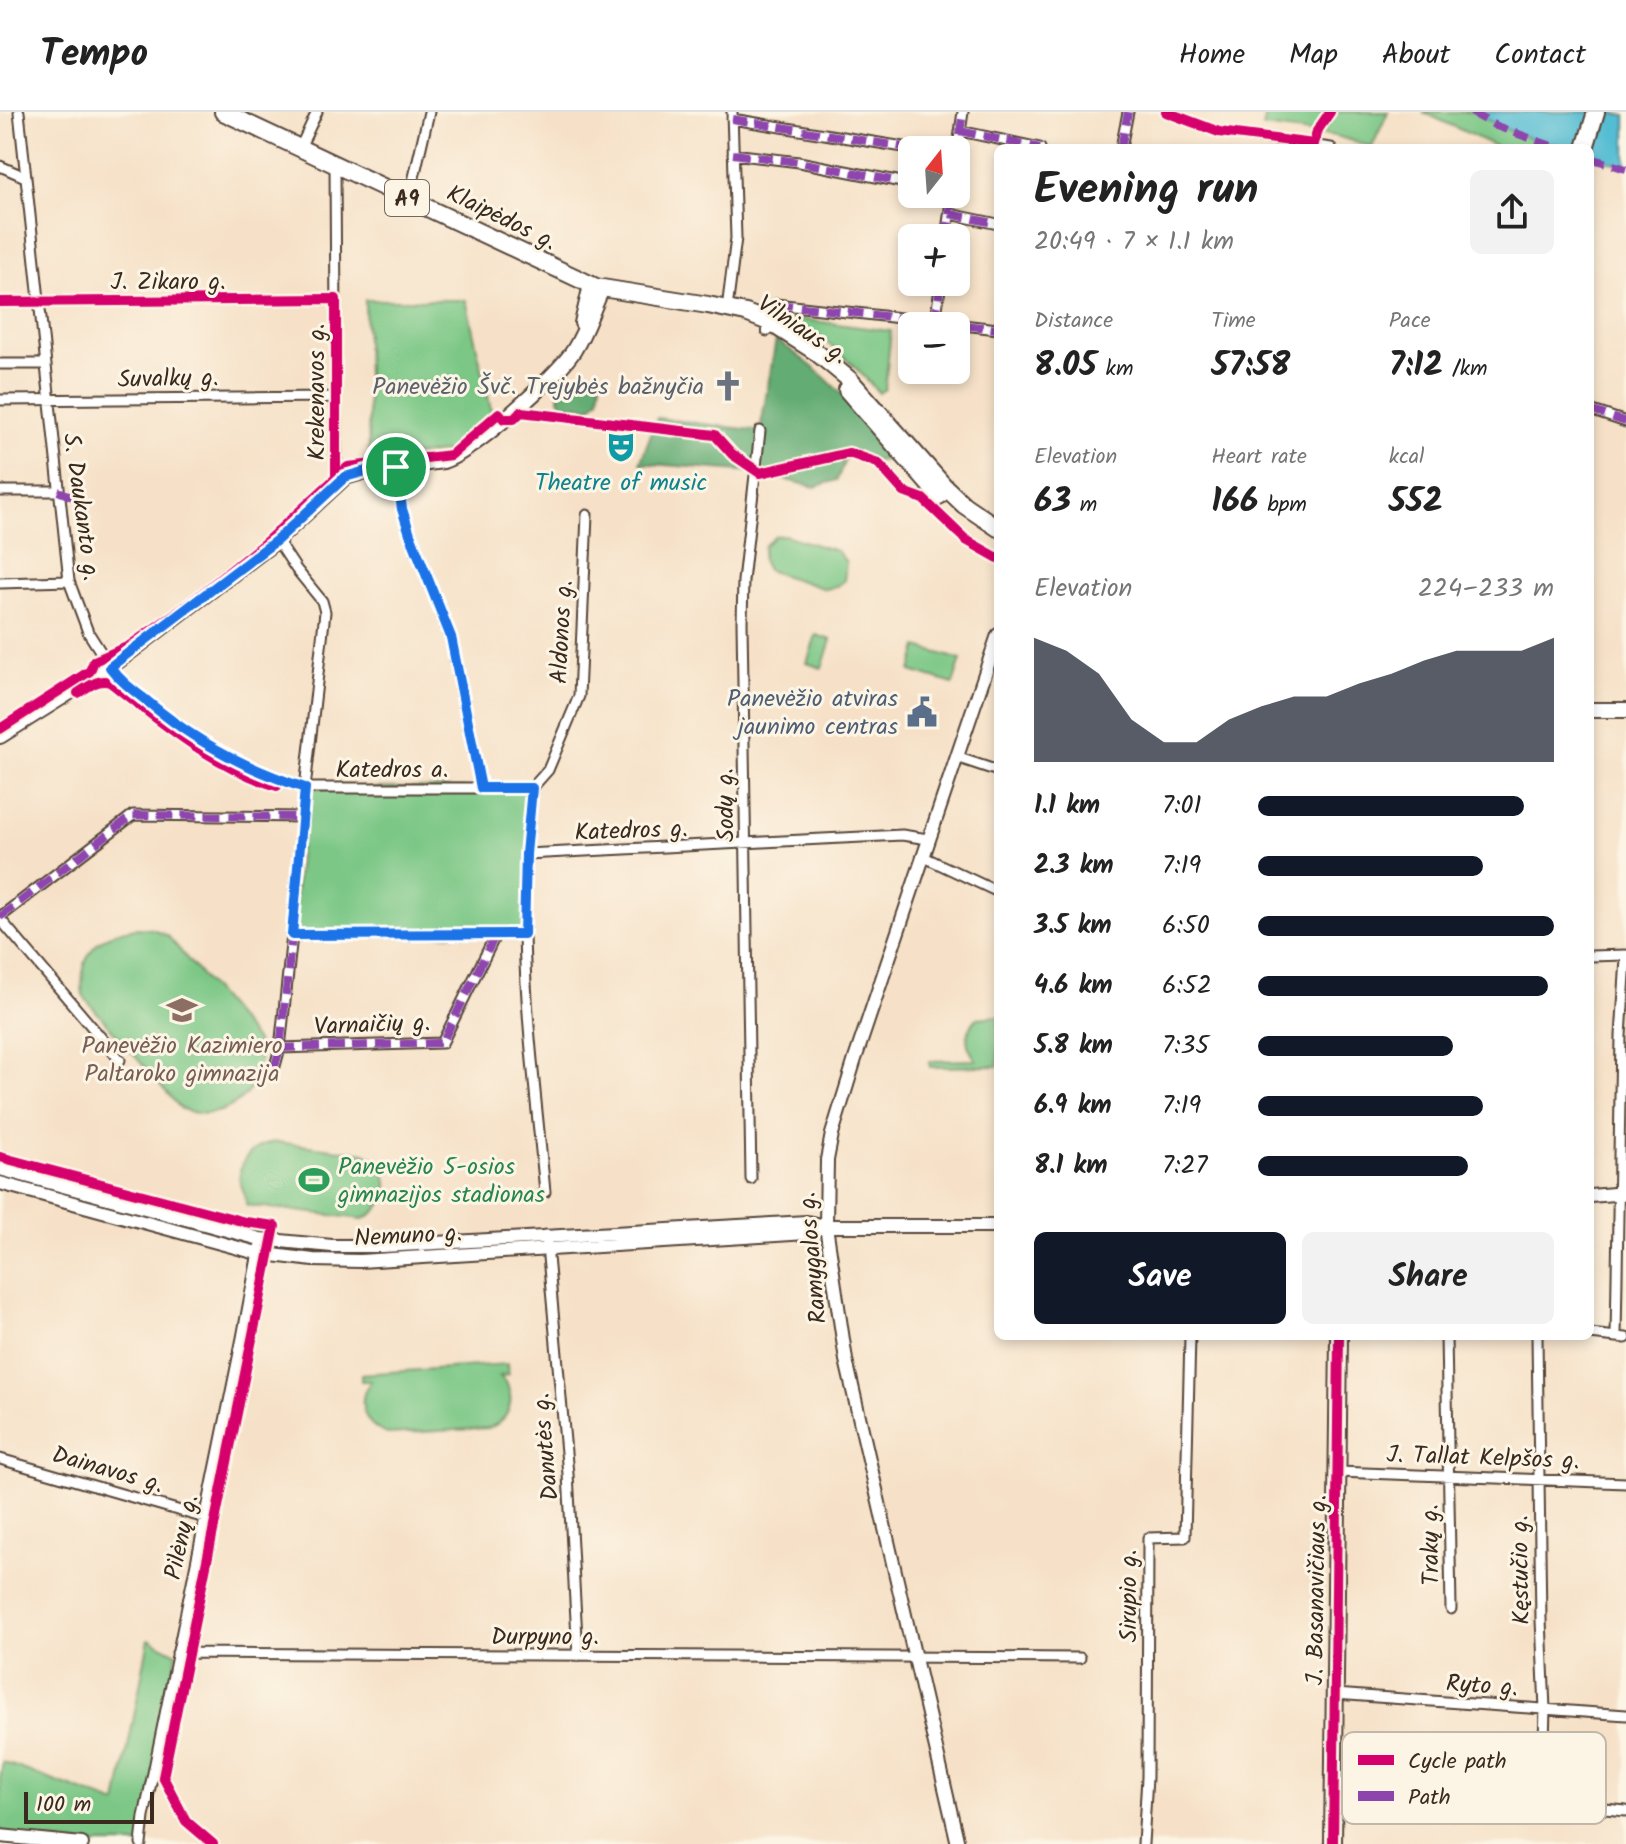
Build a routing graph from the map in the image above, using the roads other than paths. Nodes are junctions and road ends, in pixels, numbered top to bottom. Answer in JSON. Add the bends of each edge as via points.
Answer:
{"nodes":[{"id":1,"x":19,"y":112,"type":"edge"},
{"id":2,"x":223,"y":112,"type":"edge"},
{"id":3,"x":317,"y":112,"type":"edge"},
{"id":4,"x":429,"y":112,"type":"edge"},
{"id":5,"x":963,"y":112,"type":"edge"},
{"id":6,"x":1128,"y":112,"type":"edge"},
{"id":7,"x":1166,"y":112,"type":"edge"},
{"id":8,"x":1596,"y":112,"type":"edge"},
{"id":9,"x":732,"y":116,"type":"edge"},
{"id":10,"x":960,"y":131,"type":"junction"},
{"id":11,"x":959,"y":136,"type":"edge"},
{"id":12,"x":1021,"y":144,"type":"edge"},
{"id":13,"x":1122,"y":144,"type":"edge"},
{"id":14,"x":1303,"y":144,"type":"edge"},
{"id":15,"x":1586,"y":144,"type":"edge"},
{"id":16,"x":898,"y":146,"type":"edge"},
{"id":17,"x":300,"y":148,"type":"junction"},
{"id":18,"x":733,"y":154,"type":"junction"},
{"id":19,"x":335,"y":164,"type":"junction"},
{"id":20,"x":0,"y":166,"type":"edge"},
{"id":21,"x":25,"y":177,"type":"junction"},
{"id":22,"x":898,"y":181,"type":"edge"},
{"id":23,"x":409,"y":199,"type":"junction"},
{"id":24,"x":951,"y":208,"type":"edge"},
{"id":25,"x":950,"y":214,"type":"junction"},
{"id":26,"x":994,"y":223,"type":"edge"},
{"id":27,"x":948,"y":224,"type":"edge"},
{"id":28,"x":596,"y":287,"type":"junction"},
{"id":29,"x":336,"y":299,"type":"junction"},
{"id":30,"x":0,"y":302,"type":"edge"},
{"id":31,"x":40,"y":302,"type":"junction"},
{"id":32,"x":727,"y":309,"type":"junction"},
{"id":33,"x":898,"y":318,"type":"edge"},
{"id":34,"x":970,"y":326,"type":"edge"},
{"id":35,"x":769,"y":327,"type":"junction"},
{"id":36,"x":994,"y":329,"type":"edge"},
{"id":37,"x":0,"y":364,"type":"edge"},
{"id":38,"x":45,"y":364,"type":"junction"},
{"id":39,"x":336,"y":397,"type":"junction"},
{"id":40,"x":0,"y":400,"type":"edge"},
{"id":41,"x":48,"y":400,"type":"junction"},
{"id":42,"x":1594,"y":411,"type":"edge"},
{"id":43,"x":1626,"y":422,"type":"edge"},
{"id":44,"x":760,"y":431,"type":"dead end"},
{"id":45,"x":396,"y":467,"type":"junction"},
{"id":46,"x":337,"y":484,"type":"junction"},
{"id":47,"x":0,"y":491,"type":"edge"},
{"id":48,"x":58,"y":491,"type":"junction"},
{"id":49,"x":587,"y":515,"type":"dead end"},
{"id":50,"x":994,"y":525,"type":"edge"},
{"id":51,"x":994,"y":537,"type":"edge"},
{"id":52,"x":277,"y":540,"type":"junction"},
{"id":53,"x":69,"y":581,"type":"junction"},
{"id":54,"x":0,"y":583,"type":"edge"},
{"id":55,"x":994,"y":647,"type":"edge"},
{"id":56,"x":110,"y":667,"type":"junction"},
{"id":57,"x":1594,"y":710,"type":"edge"},
{"id":58,"x":1626,"y":710,"type":"edge"},
{"id":59,"x":0,"y":736,"type":"edge"},
{"id":60,"x":956,"y":757,"type":"junction"},
{"id":61,"x":994,"y":770,"type":"edge"},
{"id":62,"x":305,"y":788,"type":"junction"},
{"id":63,"x":481,"y":788,"type":"junction"},
{"id":64,"x":532,"y":788,"type":"junction"},
{"id":65,"x":303,"y":817,"type":"junction"},
{"id":66,"x":928,"y":839,"type":"junction"},
{"id":67,"x":745,"y":844,"type":"junction"},
{"id":68,"x":526,"y":854,"type":"junction"},
{"id":69,"x":922,"y":856,"type":"junction"},
{"id":70,"x":994,"y":890,"type":"edge"},
{"id":71,"x":0,"y":918,"type":"edge"},
{"id":72,"x":496,"y":934,"type":"junction"},
{"id":73,"x":524,"y":934,"type":"junction"},
{"id":74,"x":292,"y":935,"type":"junction"},
{"id":75,"x":1594,"y":956,"type":"edge"},
{"id":76,"x":1626,"y":957,"type":"edge"},
{"id":77,"x":280,"y":1048,"type":"junction"},
{"id":78,"x":120,"y":1060,"type":"dead end"},
{"id":79,"x":275,"y":1066,"type":"dead end"},
{"id":80,"x":0,"y":1169,"type":"edge"},
{"id":81,"x":751,"y":1179,"type":"dead end"},
{"id":82,"x":0,"y":1183,"type":"edge"},
{"id":83,"x":545,"y":1192,"type":"dead end"},
{"id":84,"x":1622,"y":1193,"type":"edge"},
{"id":85,"x":1594,"y":1196,"type":"edge"},
{"id":86,"x":826,"y":1226,"type":"junction"},
{"id":87,"x":994,"y":1226,"type":"edge"},
{"id":88,"x":546,"y":1235,"type":"junction"},
{"id":89,"x":260,"y":1239,"type":"junction"},
{"id":90,"x":547,"y":1249,"type":"junction"},
{"id":91,"x":257,"y":1253,"type":"junction"},
{"id":92,"x":1594,"y":1334,"type":"edge"},
{"id":93,"x":1621,"y":1337,"type":"edge"},
{"id":94,"x":1190,"y":1340,"type":"edge"},
{"id":95,"x":1339,"y":1340,"type":"edge"},
{"id":96,"x":1446,"y":1340,"type":"edge"},
{"id":97,"x":1537,"y":1340,"type":"edge"},
{"id":98,"x":0,"y":1459,"type":"edge"},
{"id":99,"x":1338,"y":1472,"type":"junction"},
{"id":100,"x":1449,"y":1476,"type":"junction"},
{"id":101,"x":1539,"y":1480,"type":"junction"},
{"id":102,"x":1626,"y":1483,"type":"edge"},
{"id":103,"x":205,"y":1518,"type":"junction"},
{"id":104,"x":1451,"y":1609,"type":"dead end"},
{"id":105,"x":177,"y":1653,"type":"junction"},
{"id":106,"x":578,"y":1656,"type":"junction"},
{"id":107,"x":913,"y":1657,"type":"junction"},
{"id":108,"x":1080,"y":1658,"type":"dead end"},
{"id":109,"x":1335,"y":1694,"type":"junction"},
{"id":110,"x":1545,"y":1709,"type":"junction"},
{"id":111,"x":1626,"y":1715,"type":"edge"},
{"id":112,"x":1544,"y":1732,"type":"edge"},
{"id":113,"x":1334,"y":1783,"type":"junction"},
{"id":114,"x":1342,"y":1784,"type":"edge"},
{"id":115,"x":1606,"y":1809,"type":"edge"},
{"id":116,"x":1626,"y":1811,"type":"edge"},
{"id":117,"x":0,"y":1836,"type":"edge"},
{"id":118,"x":82,"y":1844,"type":"edge"},
{"id":119,"x":141,"y":1844,"type":"edge"},
{"id":120,"x":958,"y":1844,"type":"edge"},
{"id":121,"x":1143,"y":1844,"type":"edge"},
{"id":122,"x":1333,"y":1844,"type":"edge"}],
"edges":[{"from":1,"to":21,"type":"street","name":"S. Daukanto g."},
{"from":2,"to":17,"type":"highway","name":"Klaipėdos g.","number":"A9"},
{"from":3,"to":17,"type":"street"},
{"from":4,"to":23,"type":"street"},
{"from":5,"to":10,"type":"street"},
{"from":6,"to":13,"type":"street"},
{"from":7,"to":14,"type":"street","via":[[1219,132]]},
{"from":8,"to":15,"type":"highway"},
{"from":9,"to":16,"type":"street"},
{"from":9,"to":18,"type":"street"},
{"from":10,"to":11,"type":"street"},
{"from":10,"to":12,"type":"street"},
{"from":17,"to":19,"type":"highway","name":"Klaipėdos g.","number":"A9"},
{"from":18,"to":22,"type":"street"},
{"from":18,"to":32,"type":"street","via":[[736,238]]},
{"from":19,"to":23,"type":"highway","name":"Klaipėdos g.","number":"A9"},
{"from":19,"to":29,"type":"street","name":"Krekenavos g."},
{"from":20,"to":21,"type":"street"},
{"from":21,"to":31,"type":"street","name":"S. Daukanto g."},
{"from":23,"to":28,"type":"highway","name":"Klaipėdos g.","number":"A9"},
{"from":24,"to":25,"type":"street"},
{"from":25,"to":26,"type":"street"},
{"from":25,"to":27,"type":"street"},
{"from":28,"to":32,"type":"highway","name":"Klaipėdos g.","number":"A9"},
{"from":28,"to":45,"type":"main road","via":[[568,358],[504,419],[462,453]]},
{"from":29,"to":31,"type":"street","name":"J. Zikaro g."},
{"from":29,"to":39,"type":"street","name":"Krekenavos g."},
{"from":30,"to":31,"type":"street","name":"J. Zikaro g."},
{"from":31,"to":38,"type":"street","name":"S. Daukanto g."},
{"from":32,"to":35,"type":"highway","name":"Vilniaus g.","number":"A9"},
{"from":33,"to":35,"type":"street","via":[[776,304]]},
{"from":34,"to":36,"type":"street"},
{"from":35,"to":50,"type":"highway","name":"Vilniaus g.","number":"A9","via":[[816,352],[850,380],[944,486]]},
{"from":35,"to":51,"type":"highway","name":"Vilniaus g.","number":"A9","via":[[833,377],[942,499]]},
{"from":37,"to":38,"type":"street"},
{"from":38,"to":41,"type":"street","name":"S. Daukanto g."},
{"from":39,"to":41,"type":"street","name":"Suvalkų g."},
{"from":39,"to":46,"type":"street","name":"Krekenavos g."},
{"from":40,"to":41,"type":"street","name":"Suvalkų g."},
{"from":41,"to":48,"type":"street","name":"S. Daukanto g."},
{"from":42,"to":43,"type":"street"},
{"from":44,"to":67,"type":"street","name":"Sodų g.","via":[[743,581]]},
{"from":45,"to":46,"type":"main road","via":[[356,473]]},
{"from":45,"to":63,"type":"street","via":[[410,534],[451,637]]},
{"from":46,"to":52,"type":"main road"},
{"from":47,"to":48,"type":"street"},
{"from":48,"to":53,"type":"street","name":"S. Daukanto g."},
{"from":49,"to":64,"type":"street","name":"Aldonos g.","via":[[579,696],[548,770]]},
{"from":52,"to":56,"type":"main road"},
{"from":52,"to":62,"type":"street","via":[[325,612]]},
{"from":53,"to":54,"type":"street"},
{"from":53,"to":56,"type":"street","name":"S. Daukanto g.","via":[[88,632]]},
{"from":55,"to":60,"type":"main road","name":"Ramygalos g."},
{"from":56,"to":59,"type":"main road"},
{"from":56,"to":62,"type":"street","name":"S. Daukanto g.","via":[[164,716],[226,757]]},
{"from":57,"to":58,"type":"main road"},
{"from":60,"to":61,"type":"street"},
{"from":60,"to":66,"type":"main road","name":"Ramygalos g."},
{"from":62,"to":63,"type":"street","name":"Katedros a."},
{"from":62,"to":65,"type":"street"},
{"from":63,"to":64,"type":"street","name":"Katedros a."},
{"from":64,"to":68,"type":"street"},
{"from":65,"to":71,"type":"street","via":[[133,815]]},
{"from":65,"to":74,"type":"street"},
{"from":66,"to":67,"type":"street","name":"Katedros g.","via":[[902,835]]},
{"from":66,"to":69,"type":"main road","name":"Ramygalos g."},
{"from":67,"to":68,"type":"street","name":"Katedros g."},
{"from":67,"to":81,"type":"street","name":"Sodų g."},
{"from":68,"to":73,"type":"street"},
{"from":69,"to":70,"type":"street"},
{"from":69,"to":86,"type":"main road","name":"Ramygalos g.","via":[[832,1134]]},
{"from":71,"to":78,"type":"street"},
{"from":72,"to":73,"type":"street"},
{"from":72,"to":74,"type":"street"},
{"from":72,"to":77,"type":"street","name":"Varnaičių g.","via":[[442,1043]]},
{"from":73,"to":83,"type":"street"},
{"from":74,"to":77,"type":"street"},
{"from":75,"to":76,"type":"street"},
{"from":76,"to":84,"type":"street"},
{"from":77,"to":79,"type":"street"},
{"from":80,"to":89,"type":"main road","name":"Nemuno g."},
{"from":82,"to":91,"type":"main road","name":"Nemuno g."},
{"from":84,"to":85,"type":"main road"},
{"from":84,"to":93,"type":"street"},
{"from":86,"to":87,"type":"main road","name":"Nemuno g."},
{"from":86,"to":88,"type":"main road","name":"Nemuno g.","via":[[807,1222]]},
{"from":86,"to":90,"type":"main road","name":"Nemuno g.","via":[[807,1233]]},
{"from":86,"to":107,"type":"main road","name":"Ramygalos g.","via":[[846,1360]]},
{"from":88,"to":89,"type":"main road","name":"Nemuno g.","via":[[354,1246]]},
{"from":88,"to":90,"type":"street","name":"Danutės g."},
{"from":89,"to":91,"type":"street","name":"Pilėnų g."},
{"from":90,"to":91,"type":"main road","name":"Nemuno g.","via":[[360,1261]]},
{"from":90,"to":106,"type":"street","name":"Danutės g."},
{"from":91,"to":103,"type":"street","name":"Pilėnų g."},
{"from":92,"to":93,"type":"street"},
{"from":94,"to":121,"type":"street","name":"Sirupio g.","via":[[1185,1537],[1148,1538]]},
{"from":95,"to":99,"type":"highway","name":"J. Basanavičiaus g."},
{"from":96,"to":100,"type":"street","name":"Trakų g."},
{"from":97,"to":101,"type":"street","name":"Kęstučio g."},
{"from":98,"to":103,"type":"street","name":"Dainavos g."},
{"from":99,"to":100,"type":"street","name":"J. Tallat Kelpšos g."},
{"from":99,"to":109,"type":"highway","name":"J. Basanavičiaus g."},
{"from":100,"to":101,"type":"street","name":"J. Tallat Kelpšos g."},
{"from":100,"to":104,"type":"street","name":"Trakų g."},
{"from":101,"to":102,"type":"street","name":"J. Tallat Kelpšos g."},
{"from":101,"to":110,"type":"street","name":"Kęstučio g."},
{"from":103,"to":105,"type":"street","name":"Pilėnų g."},
{"from":105,"to":106,"type":"street","name":"Durpyno g."},
{"from":105,"to":119,"type":"street","name":"Pilėnų g."},
{"from":106,"to":107,"type":"street","name":"Durpyno g."},
{"from":107,"to":108,"type":"street","name":"Durpyno g."},
{"from":107,"to":120,"type":"main road","name":"Ramygalos g."},
{"from":109,"to":110,"type":"street","name":"Ryto g."},
{"from":109,"to":113,"type":"highway","name":"J. Basanavičiaus g."},
{"from":110,"to":111,"type":"street","name":"Ryto g."},
{"from":110,"to":112,"type":"street","name":"Kęstučio g."},
{"from":113,"to":114,"type":"street"},
{"from":113,"to":122,"type":"highway","name":"J. Basanavičiaus g."},
{"from":115,"to":116,"type":"street"},
{"from":117,"to":118,"type":"main road"}]}
